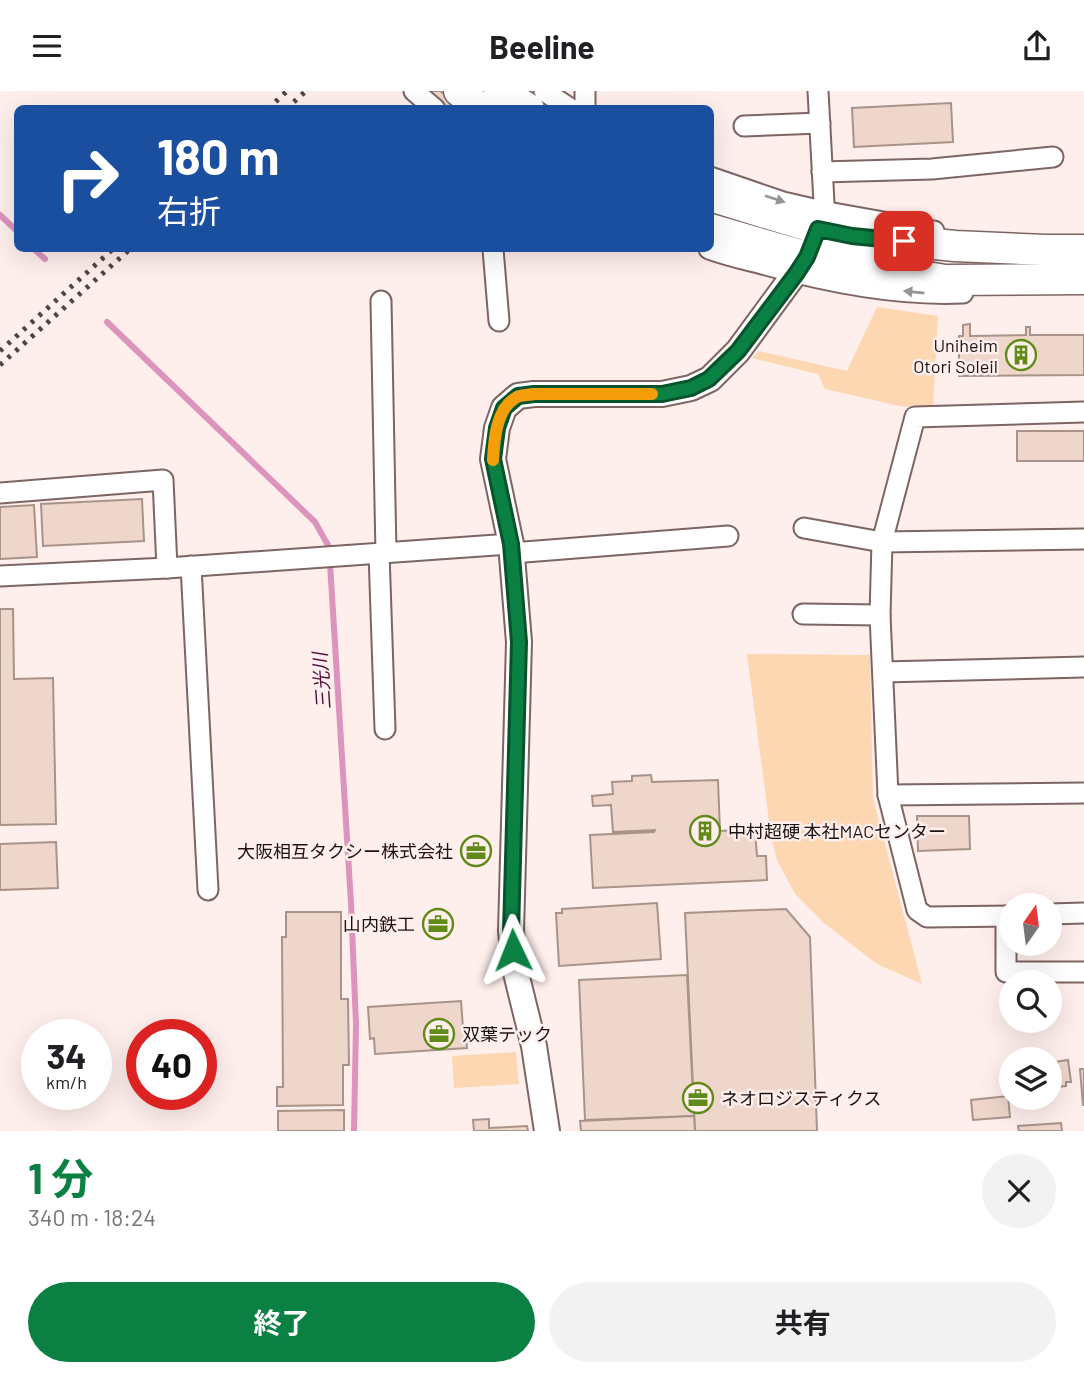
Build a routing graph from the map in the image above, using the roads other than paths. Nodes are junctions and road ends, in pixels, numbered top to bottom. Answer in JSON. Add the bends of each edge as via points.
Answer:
{"nodes":[{"id":1,"x":414,"y":91,"type":"edge"},
{"id":2,"x":459,"y":91,"type":"edge"},
{"id":3,"x":499,"y":91,"type":"edge"},
{"id":4,"x":544,"y":91,"type":"edge"},
{"id":5,"x":818,"y":91,"type":"edge"},
{"id":6,"x":430,"y":105,"type":"edge"},
{"id":7,"x":476,"y":105,"type":"edge"},
{"id":8,"x":522,"y":105,"type":"edge"},
{"id":9,"x":565,"y":105,"type":"edge"},
{"id":10,"x":820,"y":123,"type":"junction"},
{"id":11,"x":744,"y":126,"type":"dead end"},
{"id":12,"x":1053,"y":157,"type":"dead end"},
{"id":13,"x":822,"y":172,"type":"junction"},
{"id":14,"x":714,"y":178,"type":"edge"},
{"id":15,"x":714,"y":197,"type":"edge"},
{"id":16,"x":820,"y":220,"type":"junction"},
{"id":17,"x":714,"y":231,"type":"edge"},
{"id":18,"x":1084,"y":250,"type":"edge"},
{"id":19,"x":714,"y":251,"type":"edge"},
{"id":20,"x":493,"y":252,"type":"edge"},
{"id":21,"x":802,"y":265,"type":"junction"},
{"id":22,"x":1084,"y":279,"type":"edge"},
{"id":23,"x":382,"y":301,"type":"dead end"},
{"id":24,"x":499,"y":321,"type":"dead end"},
{"id":25,"x":1084,"y":412,"type":"edge"},
{"id":26,"x":0,"y":493,"type":"edge"},
{"id":27,"x":804,"y":528,"type":"dead end"},
{"id":28,"x":728,"y":536,"type":"dead end"},
{"id":29,"x":1084,"y":539,"type":"edge"},
{"id":30,"x":882,"y":542,"type":"junction"},
{"id":31,"x":511,"y":549,"type":"junction"},
{"id":32,"x":383,"y":553,"type":"junction"},
{"id":33,"x":191,"y":566,"type":"junction"},
{"id":34,"x":167,"y":568,"type":"junction"},
{"id":35,"x":0,"y":576,"type":"edge"},
{"id":36,"x":803,"y":614,"type":"dead end"},
{"id":37,"x":880,"y":615,"type":"junction"},
{"id":38,"x":1084,"y":667,"type":"edge"},
{"id":39,"x":883,"y":672,"type":"junction"},
{"id":40,"x":384,"y":729,"type":"dead end"},
{"id":41,"x":1084,"y":793,"type":"edge"},
{"id":42,"x":888,"y":795,"type":"junction"},
{"id":43,"x":208,"y":890,"type":"dead end"},
{"id":44,"x":1084,"y":913,"type":"edge"},
{"id":45,"x":1062,"y":914,"type":"edge"},
{"id":46,"x":999,"y":916,"type":"edge"},
{"id":47,"x":1007,"y":956,"type":"edge"},
{"id":48,"x":1084,"y":972,"type":"edge"},
{"id":49,"x":547,"y":1131,"type":"edge"}],
"edges":[{"from":1,"to":6,"type":"street"},
{"from":2,"to":7,"type":"main road"},
{"from":3,"to":8,"type":"main road"},
{"from":4,"to":9,"type":"street"},
{"from":5,"to":10,"type":"street"},
{"from":10,"to":11,"type":"street"},
{"from":10,"to":13,"type":"street"},
{"from":12,"to":13,"type":"street","via":[[932,169]]},
{"from":13,"to":16,"type":"street"},
{"from":14,"to":16,"type":"street","one_way":true},
{"from":15,"to":16,"type":"main road"},
{"from":16,"to":18,"type":"main road","via":[[852,236]]},
{"from":16,"to":21,"type":"street"},
{"from":17,"to":21,"type":"main road"},
{"from":19,"to":21,"type":"street"},
{"from":20,"to":24,"type":"street"},
{"from":22,"to":21,"type":"main road","one_way":true,"via":[[945,279]]},
{"from":21,"to":31,"type":"street","via":[[738,351],[709,379],[691,388],[662,394],[534,394],[518,396],[504,408],[493,459]]},
{"from":23,"to":32,"type":"street"},
{"from":25,"to":30,"type":"street","via":[[915,417]]},
{"from":26,"to":34,"type":"street","via":[[163,480]]},
{"from":27,"to":30,"type":"street"},
{"from":28,"to":31,"type":"street"},
{"from":29,"to":30,"type":"street"},
{"from":30,"to":37,"type":"street"},
{"from":31,"to":32,"type":"street"},
{"from":31,"to":49,"type":"street","via":[[519,642],[511,932],[514,969],[534,1046]]},
{"from":32,"to":33,"type":"street"},
{"from":32,"to":40,"type":"street"},
{"from":33,"to":34,"type":"street"},
{"from":33,"to":43,"type":"street"},
{"from":34,"to":35,"type":"street"},
{"from":36,"to":37,"type":"street"},
{"from":37,"to":39,"type":"street"},
{"from":38,"to":39,"type":"street"},
{"from":39,"to":42,"type":"street"},
{"from":41,"to":42,"type":"street"},
{"from":42,"to":46,"type":"street","via":[[917,911],[927,917]]},
{"from":44,"to":45,"type":"street"},
{"from":47,"to":48,"type":"street","via":[[1006,972]]}]}
